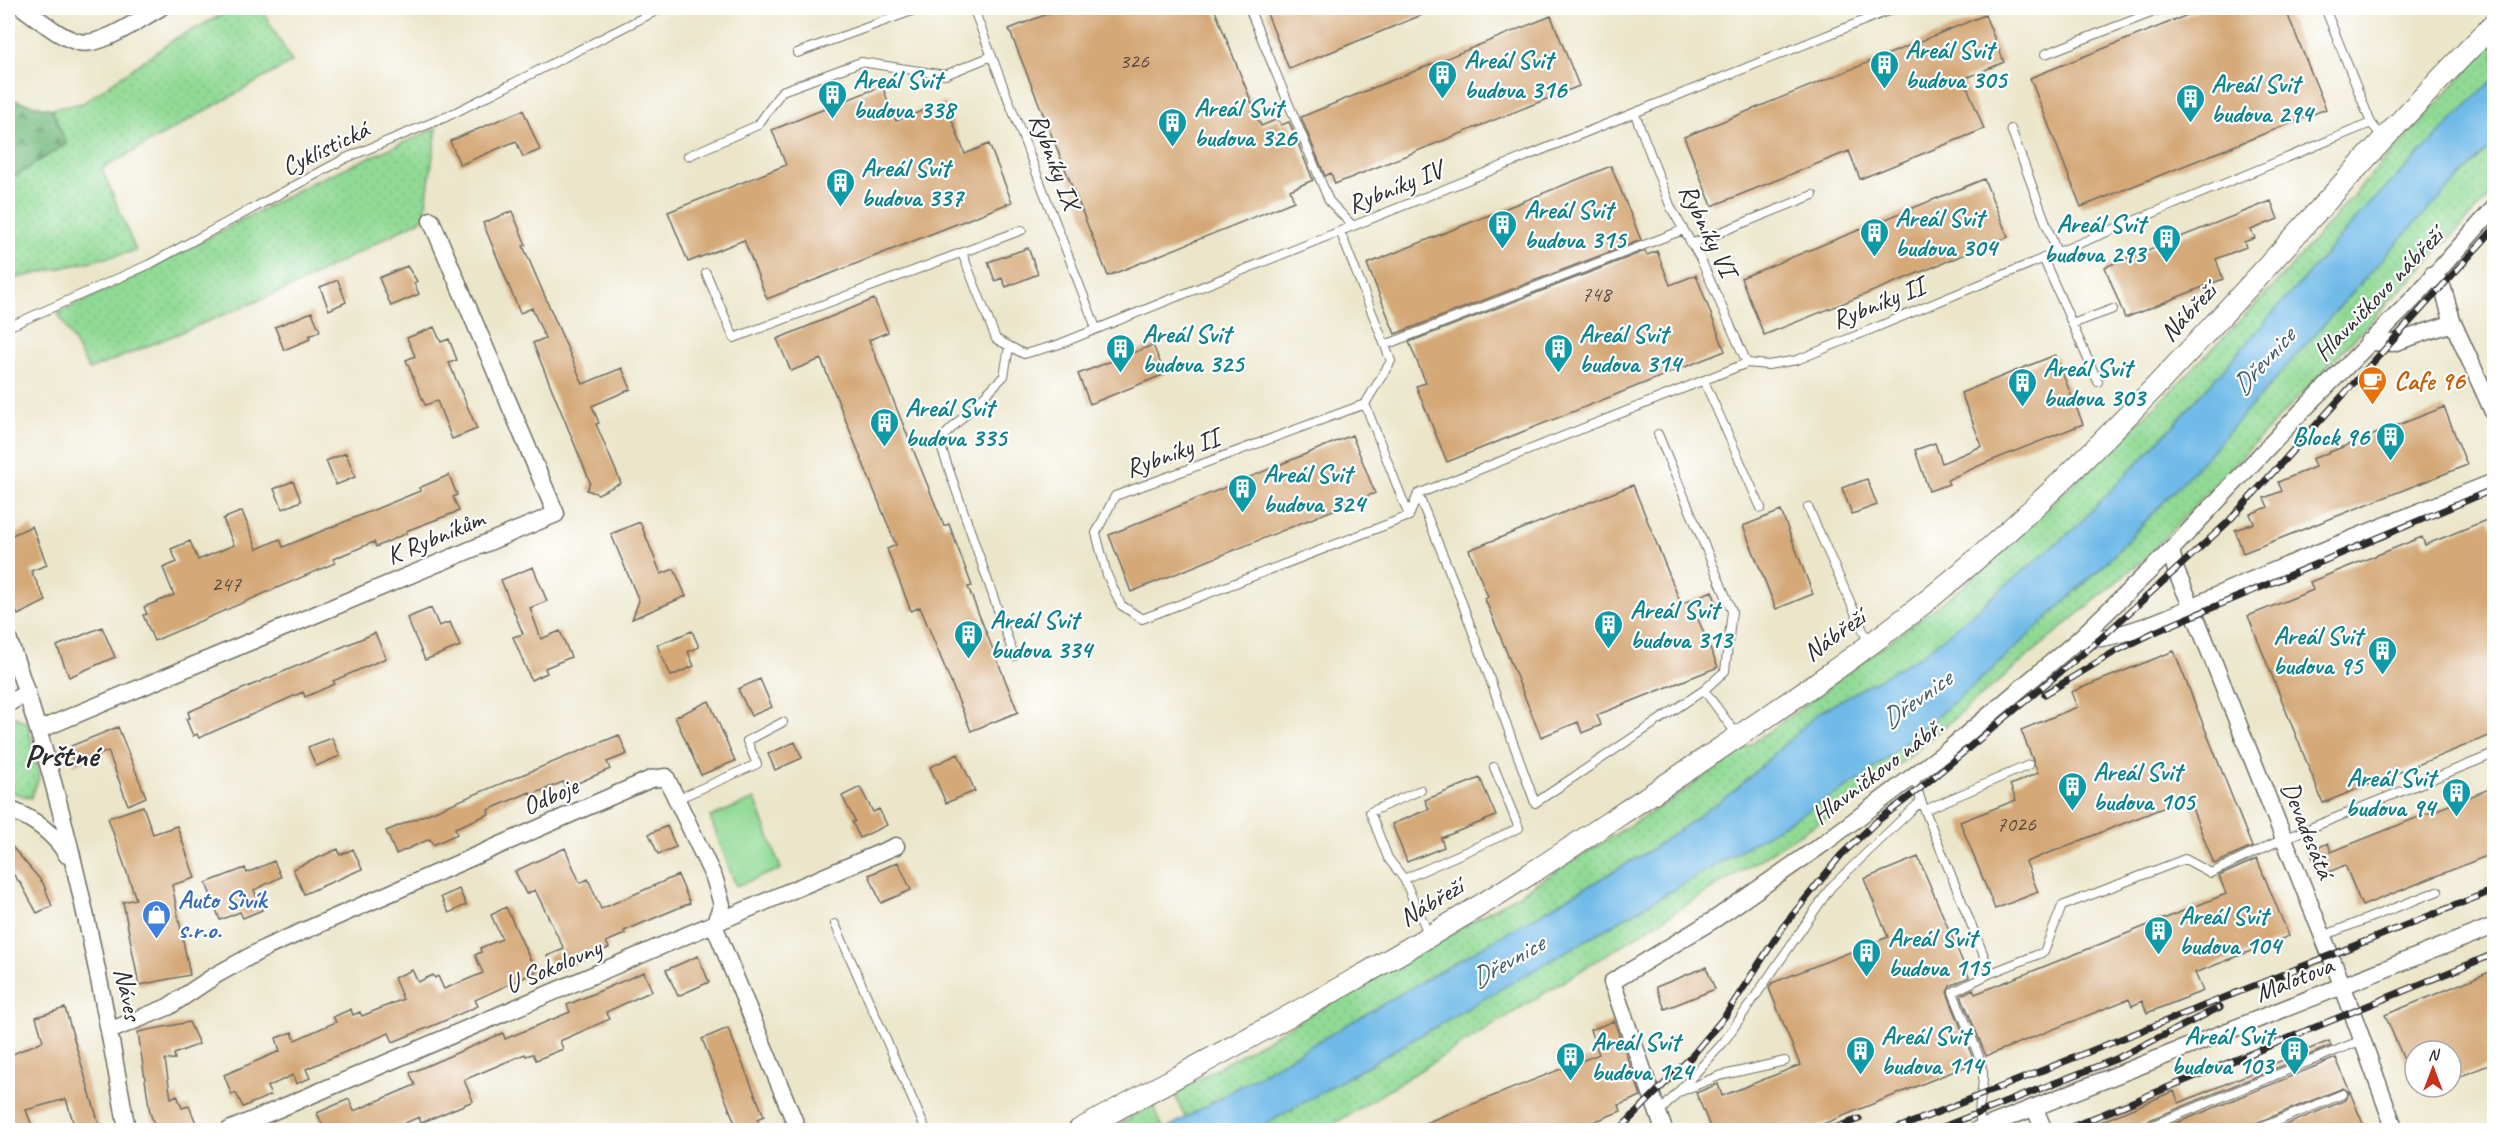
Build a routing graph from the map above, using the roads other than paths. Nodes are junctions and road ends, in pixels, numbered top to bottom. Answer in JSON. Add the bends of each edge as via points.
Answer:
{"nodes":[{"id":1,"x":23,"y":8,"type":"edge"},
{"id":2,"x":160,"y":8,"type":"edge"},
{"id":3,"x":662,"y":8,"type":"edge"},
{"id":4,"x":920,"y":8,"type":"edge"},
{"id":5,"x":956,"y":8,"type":"edge"},
{"id":6,"x":1249,"y":8,"type":"edge"},
{"id":7,"x":1895,"y":8,"type":"edge"},
{"id":8,"x":2164,"y":8,"type":"edge"},
{"id":9,"x":2325,"y":8,"type":"edge"},
{"id":10,"x":977,"y":9,"type":"edge"},
{"id":11,"x":2494,"y":24,"type":"edge"},
{"id":12,"x":797,"y":53,"type":"dead end"},
{"id":13,"x":2045,"y":54,"type":"dead end"},
{"id":14,"x":992,"y":56,"type":"junction"},
{"id":15,"x":1635,"y":114,"type":"junction"},
{"id":16,"x":2011,"y":129,"type":"dead end"},
{"id":17,"x":2378,"y":131,"type":"junction"},
{"id":18,"x":688,"y":156,"type":"dead end"},
{"id":19,"x":1813,"y":195,"type":"dead end"},
{"id":20,"x":2494,"y":208,"type":"edge"},
{"id":21,"x":431,"y":220,"type":"dead end"},
{"id":22,"x":1353,"y":226,"type":"junction"},
{"id":23,"x":1022,"y":230,"type":"dead end"},
{"id":24,"x":1683,"y":230,"type":"junction"},
{"id":25,"x":1340,"y":231,"type":"junction"},
{"id":26,"x":1691,"y":244,"type":"junction"},
{"id":27,"x":962,"y":253,"type":"junction"},
{"id":28,"x":2057,"y":253,"type":"junction"},
{"id":29,"x":2043,"y":258,"type":"junction"},
{"id":30,"x":706,"y":273,"type":"dead end"},
{"id":31,"x":2433,"y":274,"type":"junction"},
{"id":32,"x":2113,"y":309,"type":"dead end"},
{"id":33,"x":2453,"y":323,"type":"junction"},
{"id":34,"x":2072,"y":324,"type":"junction"},
{"id":35,"x":8,"y":327,"type":"edge"},
{"id":36,"x":1096,"y":328,"type":"junction"},
{"id":37,"x":2368,"y":342,"type":"junction"},
{"id":38,"x":1385,"y":345,"type":"junction"},
{"id":39,"x":1009,"y":347,"type":"junction"},
{"id":40,"x":1747,"y":363,"type":"junction"},
{"id":41,"x":1704,"y":381,"type":"junction"},
{"id":42,"x":2098,"y":382,"type":"dead end"},
{"id":43,"x":1365,"y":404,"type":"junction"},
{"id":44,"x":2299,"y":414,"type":"joint"},
{"id":45,"x":2494,"y":414,"type":"edge"},
{"id":46,"x":1658,"y":434,"type":"dead end"},
{"id":47,"x":2494,"y":482,"type":"edge"},
{"id":48,"x":1418,"y":494,"type":"junction"},
{"id":49,"x":1808,"y":507,"type":"dead end"},
{"id":50,"x":1761,"y":508,"type":"dead end"},
{"id":51,"x":1409,"y":516,"type":"junction"},
{"id":52,"x":2171,"y":550,"type":"junction"},
{"id":53,"x":2191,"y":605,"type":"junction"},
{"id":54,"x":8,"y":638,"type":"edge"},
{"id":55,"x":2078,"y":640,"type":"junction"},
{"id":56,"x":1869,"y":645,"type":"junction"},
{"id":57,"x":1014,"y":656,"type":"dead end"},
{"id":58,"x":1704,"y":690,"type":"junction"},
{"id":59,"x":27,"y":692,"type":"junction"},
{"id":60,"x":8,"y":704,"type":"edge"},
{"id":61,"x":783,"y":722,"type":"dead end"},
{"id":62,"x":39,"y":730,"type":"junction"},
{"id":63,"x":1738,"y":736,"type":"junction"},
{"id":64,"x":2494,"y":754,"type":"edge"},
{"id":65,"x":2029,"y":765,"type":"dead end"},
{"id":66,"x":1494,"y":767,"type":"dead end"},
{"id":67,"x":1914,"y":777,"type":"junction"},
{"id":68,"x":1420,"y":790,"type":"dead end"},
{"id":69,"x":677,"y":800,"type":"junction"},
{"id":70,"x":1923,"y":805,"type":"junction"},
{"id":71,"x":8,"y":809,"type":"edge"},
{"id":72,"x":2283,"y":839,"type":"junction"},
{"id":73,"x":896,"y":846,"type":"dead end"},
{"id":74,"x":76,"y":868,"type":"junction"},
{"id":75,"x":1404,"y":879,"type":"junction"},
{"id":76,"x":2438,"y":891,"type":"dead end"},
{"id":77,"x":835,"y":924,"type":"dead end"},
{"id":78,"x":714,"y":925,"type":"junction"},
{"id":79,"x":2494,"y":926,"type":"edge"},
{"id":80,"x":1429,"y":935,"type":"junction"},
{"id":81,"x":2323,"y":936,"type":"junction"},
{"id":82,"x":1991,"y":973,"type":"junction"},
{"id":83,"x":2343,"y":987,"type":"junction"},
{"id":84,"x":109,"y":1031,"type":"junction"},
{"id":85,"x":2362,"y":1040,"type":"junction"},
{"id":86,"x":1785,"y":1061,"type":"dead end"},
{"id":87,"x":1676,"y":1094,"type":"junction"},
{"id":88,"x":2343,"y":1094,"type":"dead end"},
{"id":89,"x":2034,"y":1107,"type":"junction"},
{"id":90,"x":1658,"y":1114,"type":"junction"},
{"id":91,"x":1980,"y":1130,"type":"edge"},
{"id":92,"x":127,"y":1131,"type":"edge"},
{"id":93,"x":229,"y":1131,"type":"edge"},
{"id":94,"x":798,"y":1131,"type":"edge"},
{"id":95,"x":926,"y":1131,"type":"edge"},
{"id":96,"x":1079,"y":1131,"type":"edge"},
{"id":97,"x":1664,"y":1131,"type":"edge"},
{"id":98,"x":2044,"y":1131,"type":"edge"},
{"id":99,"x":2141,"y":1131,"type":"edge"},
{"id":100,"x":2255,"y":1131,"type":"edge"},
{"id":101,"x":2395,"y":1131,"type":"edge"}],
"edges":[{"from":1,"to":2,"type":"street","via":[[78,42],[91,43]]},
{"from":3,"to":35,"type":"lane","name":"Cyklistická","via":[[446,117],[346,158],[150,264]]},
{"from":4,"to":12,"type":"lane"},
{"from":5,"to":10,"type":"lane"},
{"from":6,"to":22,"type":"lane","via":[[1329,201]]},
{"from":7,"to":15,"type":"lane","name":"Rybníky IV"},
{"from":8,"to":13,"type":"lane"},
{"from":9,"to":17,"type":"lane"},
{"from":10,"to":14,"type":"lane","name":"Rybníky IX"},
{"from":11,"to":17,"type":"street","name":"Nábřeží"},
{"from":14,"to":18,"type":"lane","via":[[945,75],[861,62],[782,91],[758,125]]},
{"from":14,"to":36,"type":"lane","name":"Rybníky IX"},
{"from":15,"to":22,"type":"lane","name":"Rybníky IV"},
{"from":15,"to":24,"type":"lane","name":"Rybníky VI"},
{"from":16,"to":28,"type":"lane"},
{"from":17,"to":28,"type":"lane","name":"Rybníky II"},
{"from":17,"to":56,"type":"street","name":"Nábřeží","via":[[2160,381],[2069,474],[1934,595]]},
{"from":19,"to":26,"type":"lane"},
{"from":20,"to":31,"type":"street","name":"Hlavničkovo nábřeží"},
{"from":21,"to":62,"type":"street","name":"K Rybníkům","via":[[556,514]]},
{"from":22,"to":25,"type":"lane","name":"Rybníky IV"},
{"from":23,"to":27,"type":"lane"},
{"from":24,"to":26,"type":"lane","name":"Rybníky VI"},
{"from":24,"to":38,"type":"lane"},
{"from":25,"to":36,"type":"lane","name":"Rybníky IV"},
{"from":25,"to":38,"type":"lane"},
{"from":26,"to":40,"type":"lane","name":"Rybníky VI"},
{"from":27,"to":30,"type":"lane","via":[[734,338]]},
{"from":27,"to":39,"type":"lane","via":[[996,339]]},
{"from":28,"to":29,"type":"lane","name":"Rybníky II"},
{"from":29,"to":34,"type":"lane"},
{"from":29,"to":40,"type":"lane","name":"Rybníky II","via":[[1797,360],[1768,365]]},
{"from":31,"to":33,"type":"street","via":[[2442,286]]},
{"from":31,"to":37,"type":"street","name":"Hlavničkovo nábřeží"},
{"from":32,"to":34,"type":"lane"},
{"from":33,"to":37,"type":"street","via":[[2393,344]]},
{"from":33,"to":45,"type":"street"},
{"from":34,"to":42,"type":"lane"},
{"from":36,"to":39,"type":"lane","name":"Rybníky IV","via":[[1024,354]]},
{"from":37,"to":44,"type":"street","name":"Hlavničkovo nábřeží"},
{"from":38,"to":43,"type":"lane","via":[[1391,361]]},
{"from":39,"to":57,"type":"lane","via":[[1004,376],[939,441]]},
{"from":40,"to":41,"type":"lane","name":"Rybníky II"},
{"from":41,"to":48,"type":"lane","name":"Rybníky II"},
{"from":41,"to":50,"type":"lane"},
{"from":43,"to":51,"type":"lane"},
{"from":43,"to":51,"type":"lane","name":"Rybníky II","via":[[1115,496],[1096,532],[1107,575],[1121,605],[1142,620]]},
{"from":44,"to":52,"type":"street","name":"Hlavničkovo nábř."},
{"from":46,"to":58,"type":"lane","via":[[1732,611],[1725,671]]},
{"from":47,"to":53,"type":"street"},
{"from":48,"to":51,"type":"lane"},
{"from":48,"to":58,"type":"lane","via":[[1535,803]]},
{"from":49,"to":56,"type":"lane"},
{"from":52,"to":53,"type":"street","name":"Devadesátá"},
{"from":52,"to":55,"type":"street","name":"Hlavničkovo nábř."},
{"from":53,"to":55,"type":"street","via":[[2128,633]]},
{"from":53,"to":72,"type":"street","name":"Devadesátá"},
{"from":54,"to":59,"type":"street","name":"Náves"},
{"from":55,"to":67,"type":"street","name":"Hlavničkovo nábř."},
{"from":56,"to":63,"type":"street","name":"Nábřeží"},
{"from":58,"to":63,"type":"lane"},
{"from":59,"to":60,"type":"street"},
{"from":59,"to":62,"type":"street","name":"Náves"},
{"from":61,"to":69,"type":"lane","via":[[747,741],[758,764]]},
{"from":62,"to":74,"type":"street","name":"Náves"},
{"from":63,"to":80,"type":"street","name":"Nábřeží","via":[[1521,880]]},
{"from":64,"to":72,"type":"lane"},
{"from":65,"to":70,"type":"lane"},
{"from":66,"to":75,"type":"lane","via":[[1519,828]]},
{"from":67,"to":70,"type":"lane"},
{"from":67,"to":90,"type":"street","name":"Hlavničkovo nábř.","via":[[1715,919],[1612,982]]},
{"from":68,"to":75,"type":"lane","via":[[1370,812],[1388,858]]},
{"from":69,"to":78,"type":"street","name":"Odboje","via":[[715,880],[722,904]]},
{"from":69,"to":84,"type":"street","name":"Odboje","via":[[666,777],[651,779],[267,947],[168,1007]]},
{"from":70,"to":82,"type":"lane"},
{"from":70,"to":87,"type":"lane","via":[[1831,887],[1723,1043]]},
{"from":71,"to":74,"type":"street","name":"Náves","via":[[53,835]]},
{"from":72,"to":81,"type":"street","name":"Devadesátá"},
{"from":72,"to":82,"type":"lane","via":[[2211,873],[2186,859],[2062,906],[2044,952]]},
{"from":73,"to":78,"type":"street","name":"U Sokolovny"},
{"from":74,"to":84,"type":"street","name":"Náves"},
{"from":75,"to":80,"type":"lane"},
{"from":76,"to":81,"type":"lane"},
{"from":77,"to":95,"type":"lane"},
{"from":78,"to":93,"type":"street","name":"U Sokolovny"},
{"from":78,"to":94,"type":"street"},
{"from":79,"to":83,"type":"street","name":"Malotova"},
{"from":80,"to":96,"type":"street","name":"Nábřeží"},
{"from":81,"to":83,"type":"street","name":"Devadesátá"},
{"from":82,"to":91,"type":"lane","via":[[1953,992],[1983,1070],[1977,1114]]},
{"from":83,"to":85,"type":"street","name":"Devadesátá"},
{"from":83,"to":89,"type":"street","name":"Malotova"},
{"from":84,"to":92,"type":"street","name":"Náves"},
{"from":85,"to":99,"type":"lane"},
{"from":85,"to":101,"type":"street","name":"Devadesátá"},
{"from":86,"to":87,"type":"lane","via":[[1719,1076]]},
{"from":87,"to":90,"type":"lane"},
{"from":88,"to":100,"type":"lane"},
{"from":89,"to":91,"type":"street","name":"Malotova"},
{"from":89,"to":98,"type":"street"},
{"from":90,"to":97,"type":"street"}]}
